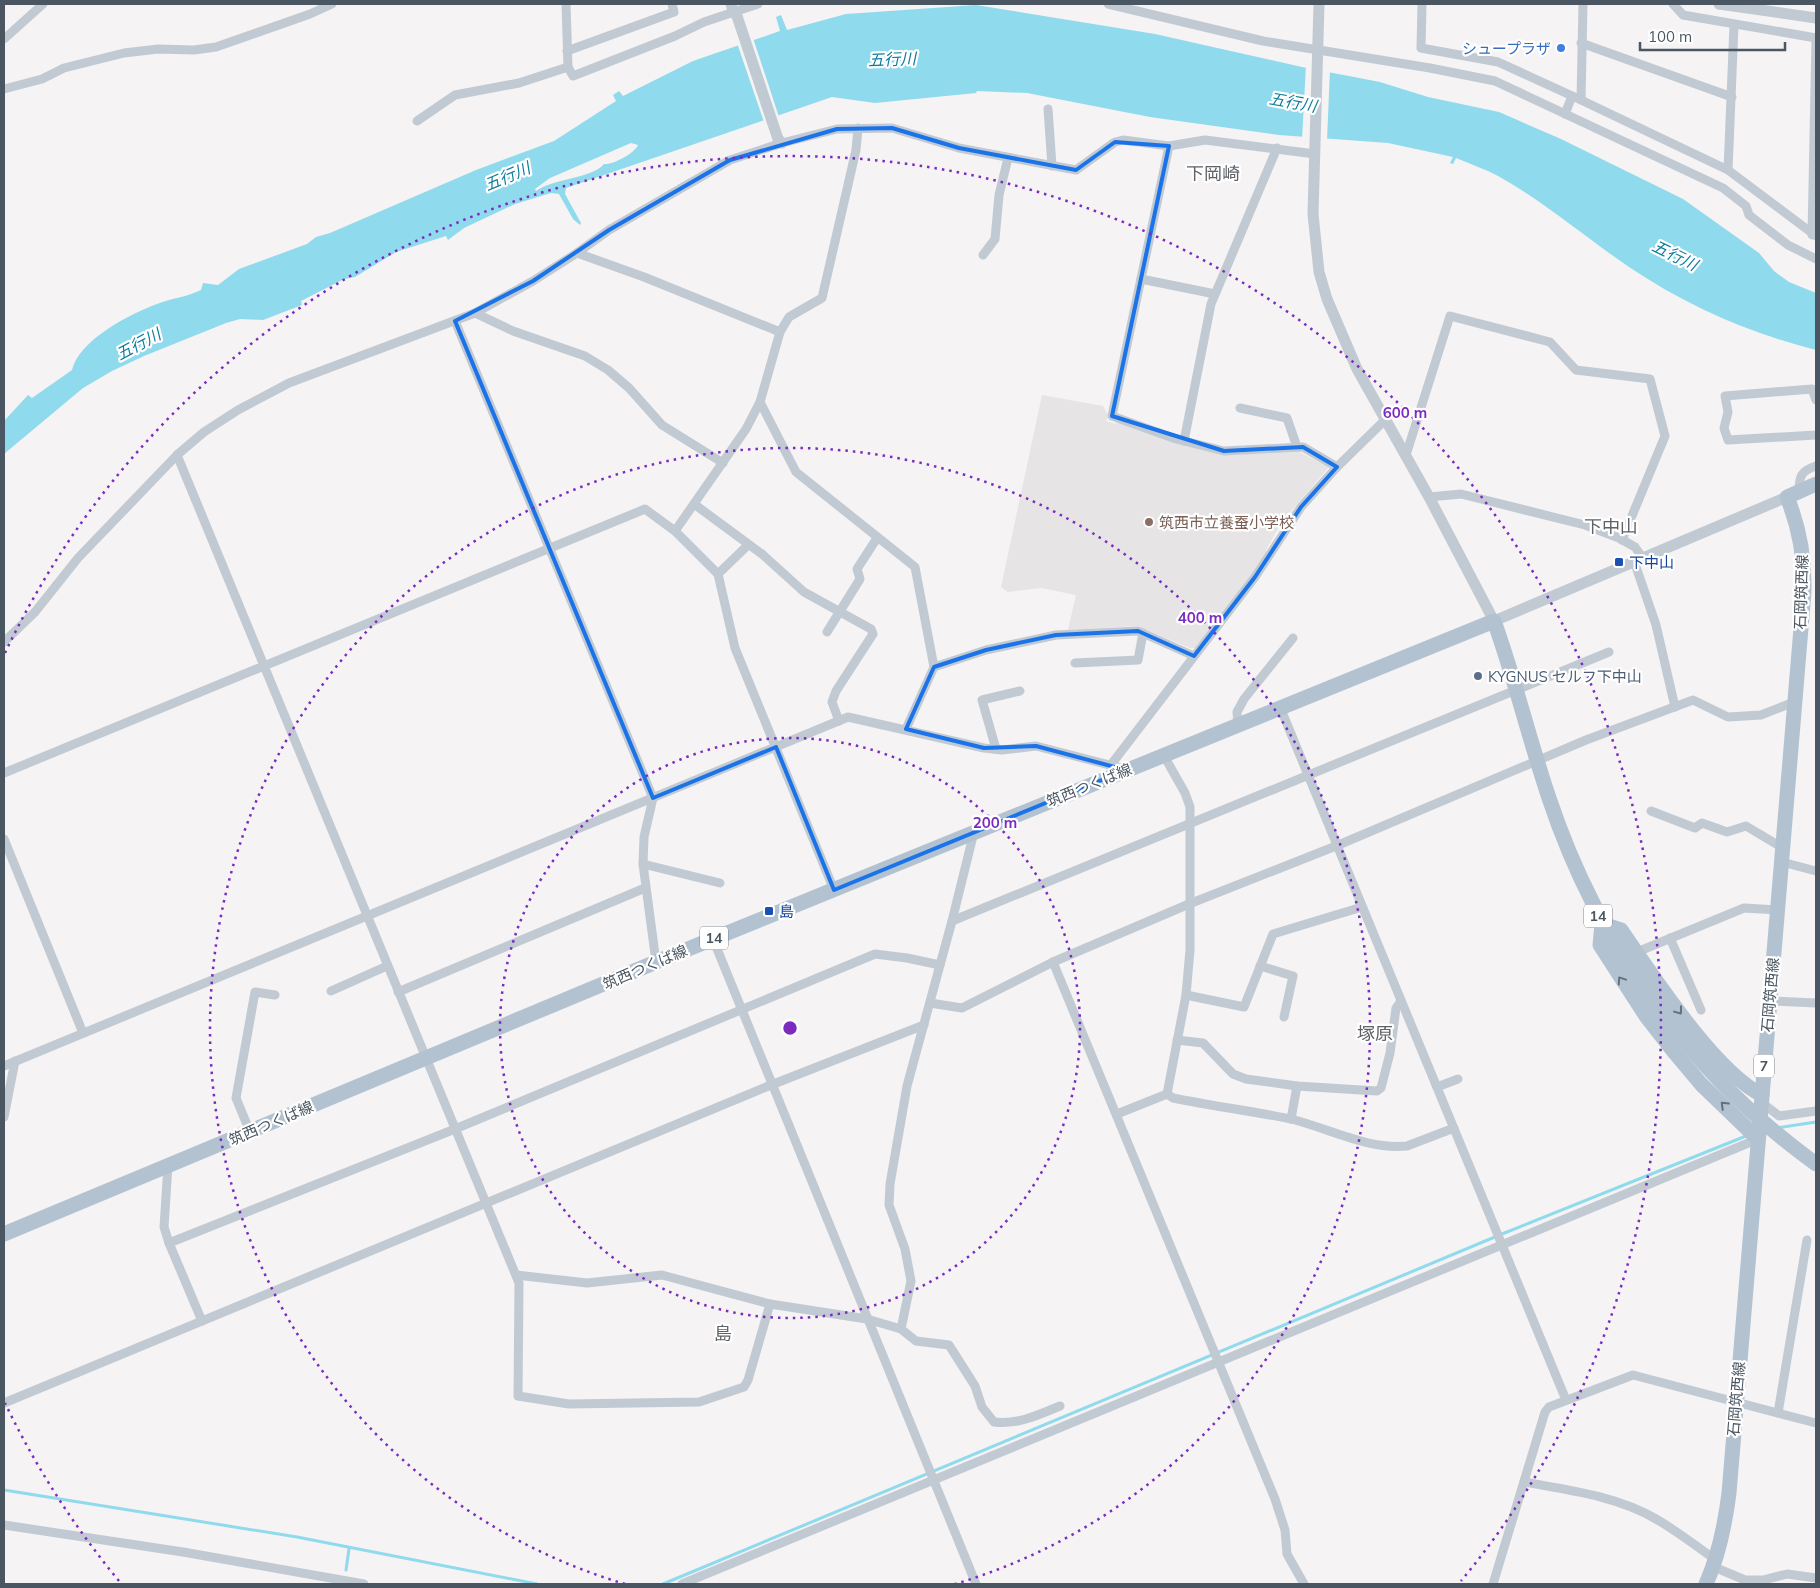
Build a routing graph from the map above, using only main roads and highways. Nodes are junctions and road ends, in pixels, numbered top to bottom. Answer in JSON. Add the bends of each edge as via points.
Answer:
{"nodes":[{"id":1,"x":1816,"y":484,"type":"edge"},
{"id":2,"x":1602,"y":924,"type":"junction"},
{"id":3,"x":1762,"y":1099,"type":"junction"},
{"id":4,"x":1758,"y":1140,"type":"junction"},
{"id":5,"x":1816,"y":1164,"type":"edge"},
{"id":6,"x":4,"y":1234,"type":"edge"},
{"id":7,"x":1706,"y":1584,"type":"edge"}],
"edges":[{"from":1,"to":3,"type":"main road","name":"石岡筑西線","number":"7","via":[[1793,494],[1804,566]]},
{"from":2,"to":3,"type":"main road","one_way":true,"via":[[1621,930],[1703,1041]]},
{"from":4,"to":2,"type":"main road","one_way":true,"via":[[1701,1084],[1646,1016],[1600,945]]},
{"from":2,"to":5,"type":"main road","number":"14","via":[[1631,971],[1696,1056],[1744,1106]]},
{"from":2,"to":6,"type":"main road","name":"筑西つくば線","number":"14","via":[[1566,844],[1494,621],[656,962]]},
{"from":3,"to":4,"type":"main road","name":"石岡筑西線","number":"7"},
{"from":4,"to":7,"type":"main road","name":"石岡筑西線","number":"7","via":[[1727,1508],[1715,1563]]}]}
